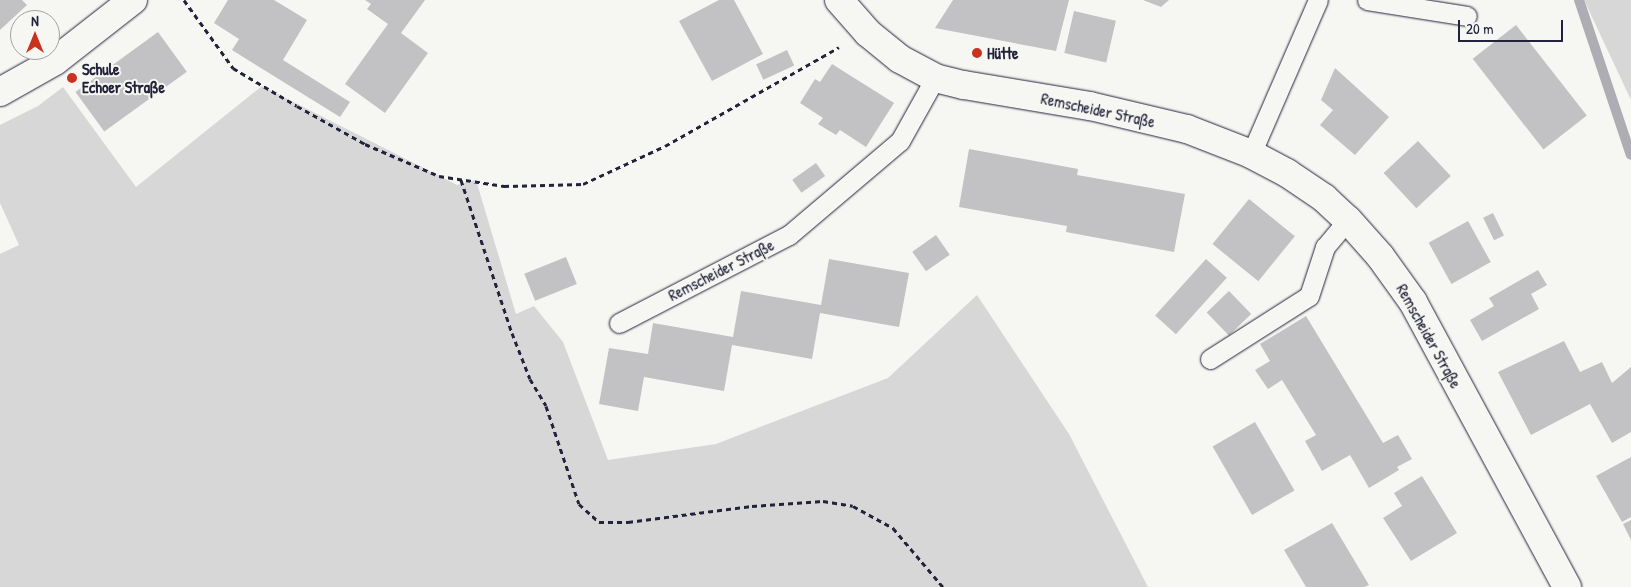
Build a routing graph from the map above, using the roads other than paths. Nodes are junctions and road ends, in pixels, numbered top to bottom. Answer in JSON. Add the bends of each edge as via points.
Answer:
{"nodes":[{"id":1,"x":132,"y":0,"type":"edge"},
{"id":2,"x":839,"y":0,"type":"edge"},
{"id":3,"x":1318,"y":0,"type":"edge"},
{"id":4,"x":1367,"y":0,"type":"edge"},
{"id":5,"x":1467,"y":16,"type":"dead end"},
{"id":6,"x":935,"y":78,"type":"junction"},
{"id":7,"x":0,"y":92,"type":"edge"},
{"id":8,"x":1251,"y":154,"type":"junction"},
{"id":9,"x":1348,"y":220,"type":"junction"},
{"id":10,"x":619,"y":323,"type":"dead end"},
{"id":11,"x":1210,"y":359,"type":"dead end"},
{"id":12,"x":1566,"y":587,"type":"edge"}],
"edges":[{"from":1,"to":7,"type":"main road","via":[[55,61]]},
{"from":2,"to":6,"type":"main road","name":"Remscheider Straße","via":[[868,33],[900,59]]},
{"from":3,"to":8,"type":"lane"},
{"from":4,"to":5,"type":"lane"},
{"from":6,"to":8,"type":"main road","name":"Remscheider Straße","via":[[1090,106],[1187,129]]},
{"from":6,"to":10,"type":"lane","name":"Remscheider Straße","via":[[900,141],[789,235]]},
{"from":8,"to":9,"type":"main road","name":"Remscheider Straße","via":[[1324,198]]},
{"from":9,"to":11,"type":"lane","via":[[1325,248],[1309,296]]},
{"from":9,"to":12,"type":"main road","name":"Remscheider Straße","via":[[1380,256],[1413,302]]}]}
